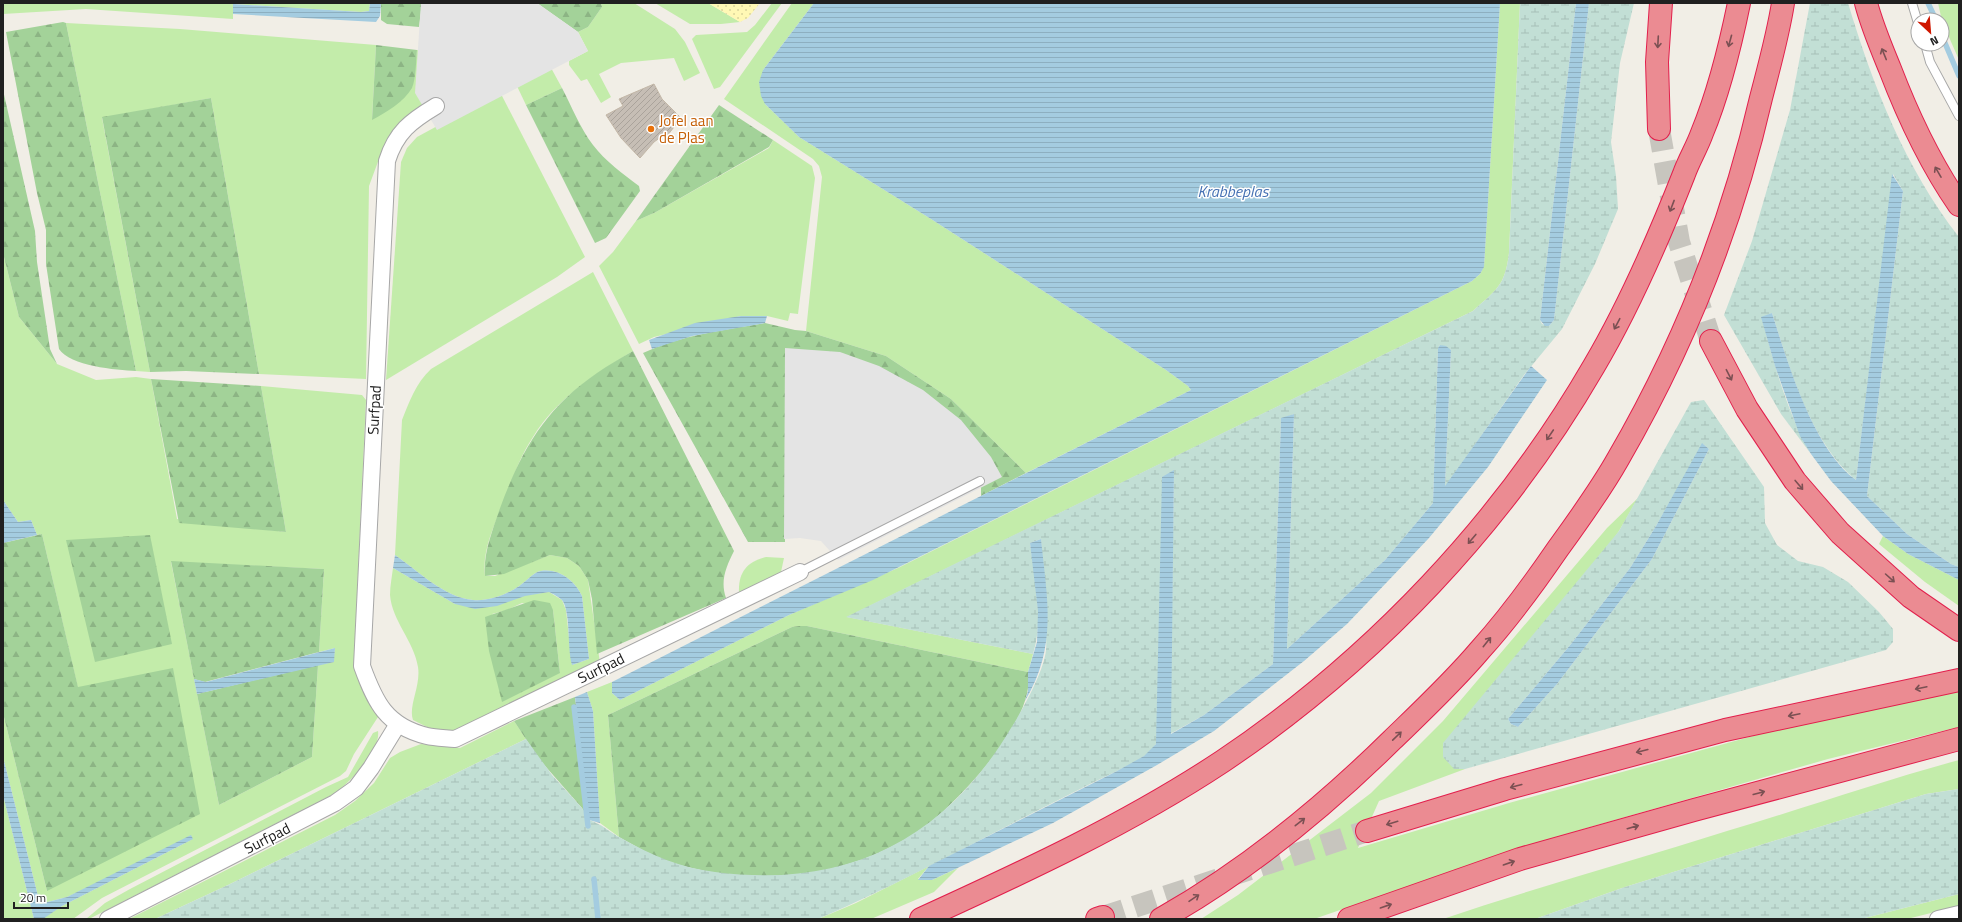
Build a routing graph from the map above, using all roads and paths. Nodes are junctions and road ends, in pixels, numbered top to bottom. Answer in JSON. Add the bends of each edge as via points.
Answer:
{"nodes":[{"id":1,"x":1661,"y":3,"type":"edge"},
{"id":2,"x":1739,"y":3,"type":"edge"},
{"id":3,"x":1783,"y":3,"type":"edge"},
{"id":4,"x":1866,"y":3,"type":"edge"},
{"id":5,"x":1927,"y":52,"type":"edge"},
{"id":6,"x":436,"y":106,"type":"dead end"},
{"id":7,"x":1959,"y":116,"type":"edge"},
{"id":8,"x":1659,"y":129,"type":"tunnel mouth"},
{"id":9,"x":1959,"y":205,"type":"edge"},
{"id":10,"x":1712,"y":341,"type":"tunnel mouth"},
{"id":11,"x":980,"y":481,"type":"dead end"},
{"id":12,"x":800,"y":572,"type":"joint"},
{"id":13,"x":1959,"y":630,"type":"edge"},
{"id":14,"x":1959,"y":680,"type":"edge"},
{"id":15,"x":398,"y":724,"type":"junction"},
{"id":16,"x":1959,"y":739,"type":"edge"},
{"id":17,"x":1367,"y":831,"type":"tunnel mouth"},
{"id":18,"x":1959,"y":914,"type":"edge"},
{"id":19,"x":108,"y":919,"type":"edge"},
{"id":20,"x":921,"y":919,"type":"edge"},
{"id":21,"x":1161,"y":919,"type":"edge"},
{"id":22,"x":1349,"y":919,"type":"edge"},
{"id":23,"x":1938,"y":919,"type":"edge"}],
"edges":[{"from":1,"to":8,"type":"highway","one_way":true,"via":[[1657,62]]},
{"from":2,"to":20,"type":"highway","one_way":true,"via":[[1717,88],[1702,132],[1628,304],[1593,368],[1539,451],[1459,553],[1399,617],[1350,662],[1272,726],[1222,762],[1084,842]]},
{"from":21,"to":3,"type":"highway","one_way":true,"via":[[1239,869],[1338,792],[1372,760],[1419,715],[1480,650],[1523,599],[1581,517],[1617,461],[1647,406],[1684,330],[1709,269],[1744,167]]},
{"from":9,"to":4,"type":"highway","one_way":true,"via":[[1923,145],[1902,100]]},
{"from":5,"to":7,"type":"lane"},
{"from":6,"to":15,"type":"street","name":"Surfpad","via":[[402,130],[392,145],[387,161],[362,666],[382,709]]},
{"from":10,"to":13,"type":"highway","one_way":true,"via":[[1746,409],[1795,481],[1840,533],[1911,597]]},
{"from":11,"to":12,"type":"lane"},
{"from":12,"to":15,"type":"street","name":"Surfpad","via":[[455,739],[426,736]]},
{"from":14,"to":17,"type":"highway","one_way":true,"via":[[1717,732],[1505,789]]},
{"from":15,"to":19,"type":"street","name":"Surfpad","via":[[356,788],[336,803]]},
{"from":22,"to":16,"type":"highway","one_way":true,"via":[[1520,859]]},
{"from":18,"to":23,"type":"street"}]}
